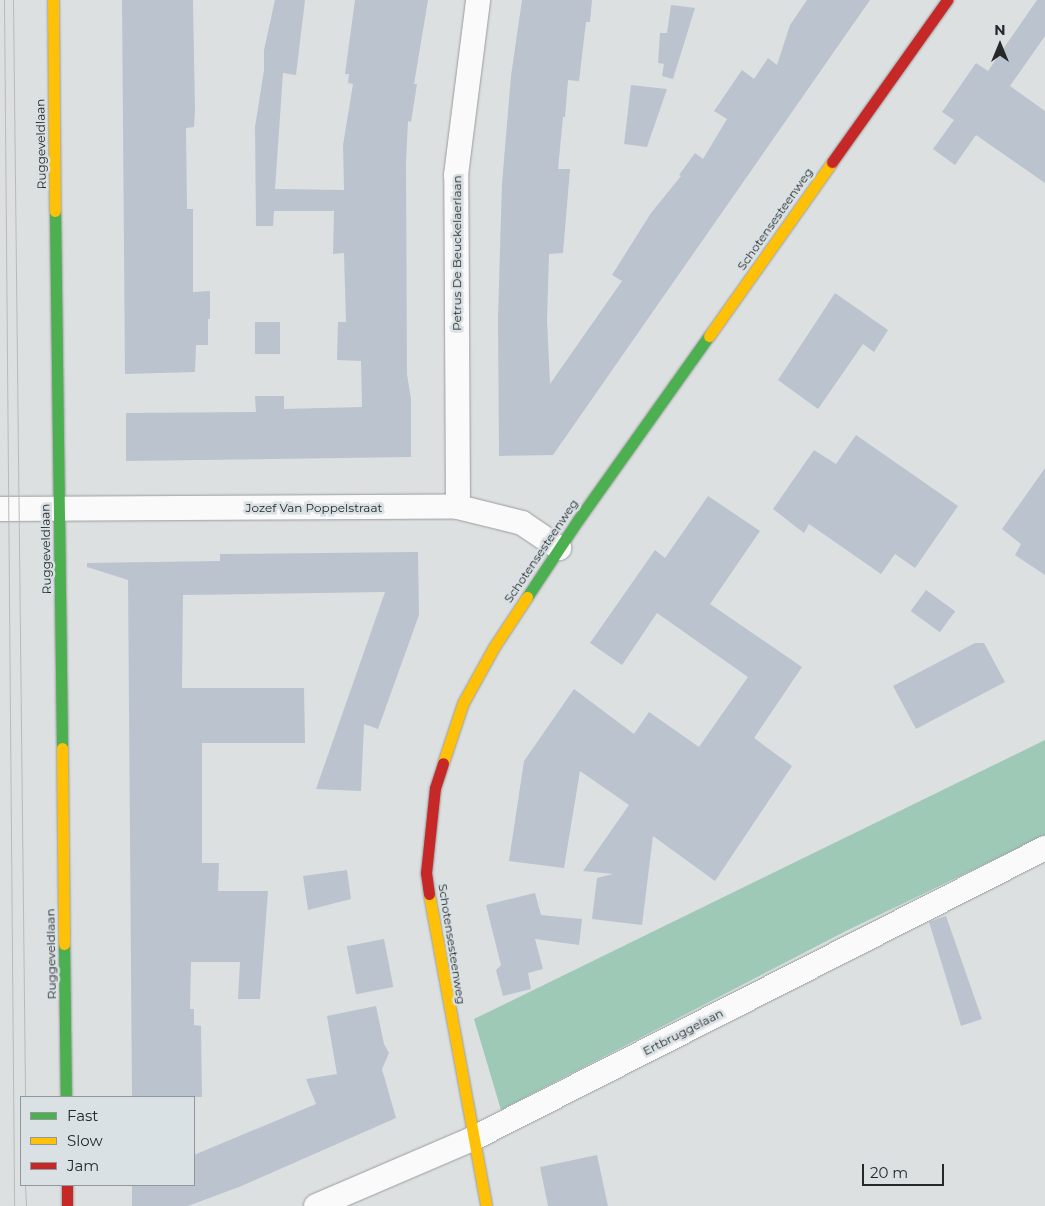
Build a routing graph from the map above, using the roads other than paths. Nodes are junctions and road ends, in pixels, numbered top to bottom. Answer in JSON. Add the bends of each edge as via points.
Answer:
{"nodes":[{"id":1,"x":53,"y":0,"type":"edge"},
{"id":2,"x":478,"y":0,"type":"edge"},
{"id":3,"x":947,"y":0,"type":"edge"},
{"id":4,"x":458,"y":507,"type":"junction"},
{"id":5,"x":60,"y":510,"type":"junction"},
{"id":6,"x":2,"y":513,"type":"edge"},
{"id":7,"x":559,"y":548,"type":"junction"},
{"id":8,"x":1045,"y":848,"type":"edge"},
{"id":9,"x":66,"y":1096,"type":"edge"},
{"id":10,"x":472,"y":1140,"type":"junction"},
{"id":11,"x":67,"y":1186,"type":"edge"},
{"id":12,"x":67,"y":1206,"type":"edge"},
{"id":13,"x":316,"y":1206,"type":"edge"},
{"id":14,"x":486,"y":1206,"type":"edge"}],
"edges":[{"from":1,"to":5,"type":"street","name":"Ruggeveldlaan"},
{"from":2,"to":4,"type":"street","name":"Petrus De Beuckelaerlaan","via":[[456,175]]},
{"from":3,"to":7,"type":"street","name":"Schotensesteenweg"},
{"from":4,"to":5,"type":"street","name":"Jozef Van Poppelstraat"},
{"from":4,"to":7,"type":"street","name":"Jozef Van Poppelstraat","via":[[522,523]]},
{"from":5,"to":6,"type":"street","name":"Jozef Van Poppelstraat"},
{"from":5,"to":9,"type":"street","name":"Ruggeveldlaan"},
{"from":7,"to":10,"type":"street","name":"Schotensesteenweg","via":[[494,647],[462,704],[435,788],[426,873]]},
{"from":8,"to":10,"type":"street","name":"Ertbruggelaan"},
{"from":10,"to":13,"type":"street","name":"Ertbruggelaan"},
{"from":10,"to":14,"type":"street","name":"Schotensesteenweg"},
{"from":11,"to":12,"type":"street"}]}
